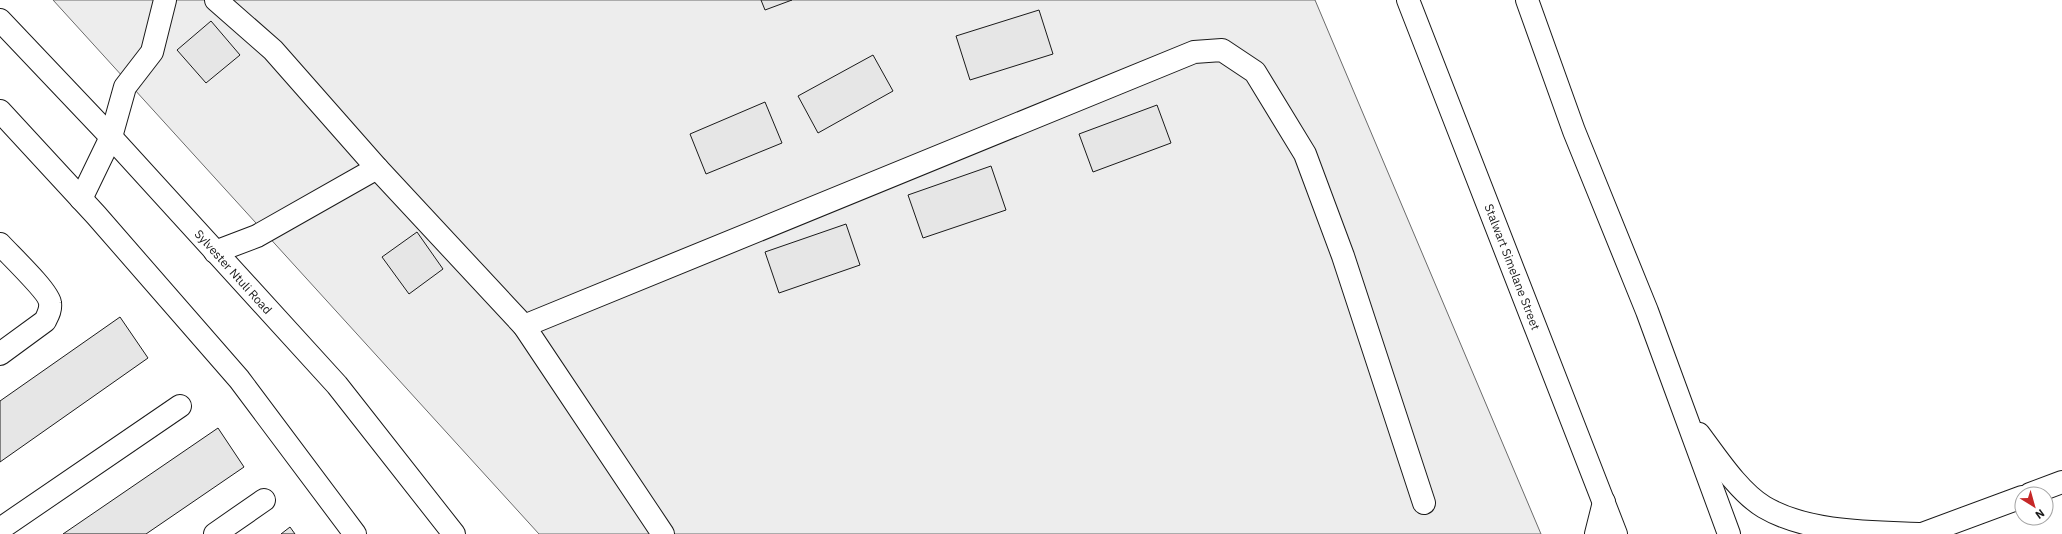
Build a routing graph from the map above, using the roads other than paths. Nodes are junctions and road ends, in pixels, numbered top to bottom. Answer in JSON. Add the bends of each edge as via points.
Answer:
{"nodes":[{"id":1,"x":165,"y":0,"type":"edge"},
{"id":2,"x":216,"y":0,"type":"edge"},
{"id":3,"x":1408,"y":0,"type":"edge"},
{"id":4,"x":1527,"y":0,"type":"edge"},
{"id":5,"x":0,"y":20,"type":"edge"},
{"id":6,"x":0,"y":111,"type":"edge"},
{"id":7,"x":111,"y":138,"type":"junction"},
{"id":8,"x":377,"y":168,"type":"junction"},
{"id":9,"x":81,"y":199,"type":"junction"},
{"id":10,"x":0,"y":244,"type":"edge"},
{"id":11,"x":215,"y":252,"type":"junction"},
{"id":12,"x":524,"y":326,"type":"junction"},
{"id":13,"x":0,"y":354,"type":"edge"},
{"id":14,"x":180,"y":406,"type":"dead end"},
{"id":15,"x":1685,"y":416,"type":"junction"},
{"id":16,"x":2062,"y":482,"type":"edge"},
{"id":17,"x":2051,"y":486,"type":"edge"},
{"id":18,"x":264,"y":500,"type":"dead end"},
{"id":19,"x":2014,"y":500,"type":"edge"},
{"id":20,"x":1604,"y":502,"type":"junction"},
{"id":21,"x":1424,"y":503,"type":"dead end"},
{"id":22,"x":0,"y":529,"type":"edge"},
{"id":23,"x":215,"y":534,"type":"edge"},
{"id":24,"x":355,"y":534,"type":"edge"},
{"id":25,"x":454,"y":534,"type":"edge"},
{"id":26,"x":663,"y":534,"type":"edge"},
{"id":27,"x":1596,"y":534,"type":"edge"},
{"id":28,"x":1616,"y":534,"type":"edge"},
{"id":29,"x":1729,"y":534,"type":"edge"},
{"id":30,"x":1922,"y":534,"type":"edge"}],
"edges":[{"from":1,"to":7,"type":"main road","via":[[152,52],[125,87]]},
{"from":2,"to":8,"type":"main road","via":[[273,50]]},
{"from":3,"to":20,"type":"main road","name":"Stalwart Simelane Street"},
{"from":4,"to":15,"type":"main road","via":[[1574,131],[1647,311]]},
{"from":5,"to":7,"type":"main road","name":"Sylvester Ntuli Road"},
{"from":6,"to":9,"type":"main road"},
{"from":7,"to":9,"type":"main road"},
{"from":7,"to":11,"type":"main road","name":"Sylvester Ntuli Road"},
{"from":8,"to":11,"type":"main road","via":[[257,236]]},
{"from":8,"to":12,"type":"main road"},
{"from":9,"to":24,"type":"main road","via":[[239,379]]},
{"from":10,"to":13,"type":"main road","via":[[44,290],[50,303],[45,321]]},
{"from":11,"to":25,"type":"main road","name":"Sylvester Ntuli Road","via":[[337,385]]},
{"from":12,"to":21,"type":"main road","via":[[1194,52],[1222,50],[1255,72],[1305,154],[1343,256]]},
{"from":12,"to":26,"type":"main road"},
{"from":14,"to":22,"type":"main road"},
{"from":15,"to":29,"type":"main road"},
{"from":15,"to":30,"type":"main road","via":[[1734,480],[1763,506],[1794,521],[1857,531]]},
{"from":16,"to":17,"type":"main road"},
{"from":18,"to":23,"type":"main road"},
{"from":19,"to":30,"type":"main road"},
{"from":20,"to":27,"type":"main road"},
{"from":20,"to":28,"type":"main road","name":"Stalwart Simelane Street"}]}
